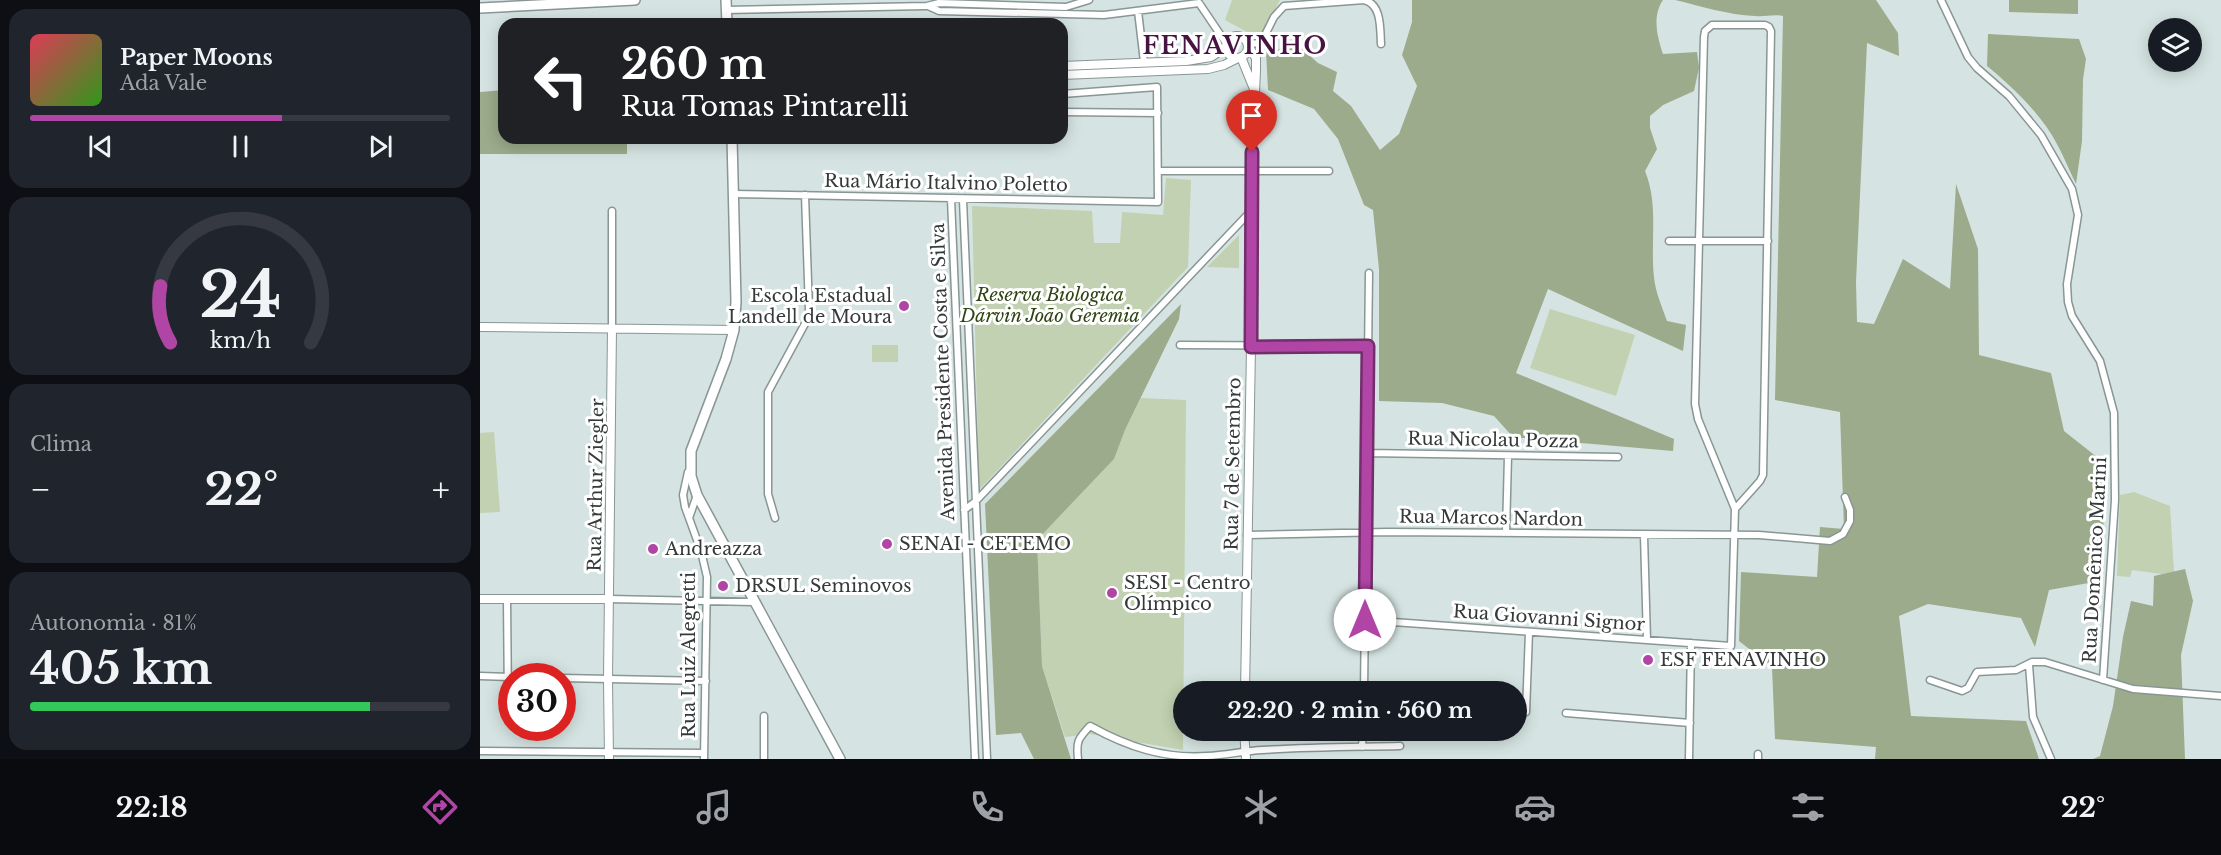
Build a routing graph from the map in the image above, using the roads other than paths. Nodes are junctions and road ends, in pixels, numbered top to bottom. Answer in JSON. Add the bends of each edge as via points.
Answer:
{"nodes":[{"id":1,"x":635,"y":0,"type":"edge"},
{"id":2,"x":1089,"y":0,"type":"edge"},
{"id":3,"x":1191,"y":0,"type":"edge"},
{"id":4,"x":1941,"y":0,"type":"edge"},
{"id":5,"x":529,"y":3,"type":"edge"},
{"id":6,"x":1199,"y":3,"type":"junction"},
{"id":7,"x":726,"y":5,"type":"edge"},
{"id":8,"x":927,"y":6,"type":"junction"},
{"id":9,"x":480,"y":8,"type":"edge"},
{"id":10,"x":1138,"y":11,"type":"junction"},
{"id":11,"x":1381,"y":44,"type":"dead end"},
{"id":12,"x":1225,"y":45,"type":"junction"},
{"id":13,"x":1248,"y":45,"type":"junction"},
{"id":14,"x":1240,"y":58,"type":"junction"},
{"id":15,"x":1144,"y":63,"type":"junction"},
{"id":16,"x":1068,"y":66,"type":"edge"},
{"id":17,"x":1164,"y":66,"type":"junction"},
{"id":18,"x":1068,"y":74,"type":"edge"},
{"id":19,"x":1068,"y":94,"type":"edge"},
{"id":20,"x":1255,"y":94,"type":"junction"},
{"id":21,"x":1068,"y":112,"type":"edge"},
{"id":22,"x":1158,"y":113,"type":"junction"},
{"id":23,"x":732,"y":144,"type":"edge"},
{"id":24,"x":1158,"y":171,"type":"junction"},
{"id":25,"x":1329,"y":171,"type":"dead end"},
{"id":26,"x":1251,"y":172,"type":"junction"},
{"id":27,"x":733,"y":194,"type":"junction"},
{"id":28,"x":805,"y":195,"type":"junction"},
{"id":29,"x":951,"y":200,"type":"junction"},
{"id":30,"x":963,"y":200,"type":"junction"},
{"id":31,"x":612,"y":211,"type":"dead end"},
{"id":32,"x":1251,"y":211,"type":"junction"},
{"id":33,"x":1698,"y":240,"type":"junction"},
{"id":34,"x":1670,"y":241,"type":"dead end"},
{"id":35,"x":1768,"y":241,"type":"junction"},
{"id":36,"x":1369,"y":273,"type":"dead end"},
{"id":37,"x":480,"y":327,"type":"edge"},
{"id":38,"x":612,"y":328,"type":"junction"},
{"id":39,"x":734,"y":330,"type":"junction"},
{"id":40,"x":957,"y":337,"type":"junction"},
{"id":41,"x":968,"y":337,"type":"junction"},
{"id":42,"x":1180,"y":345,"type":"dead end"},
{"id":43,"x":1368,"y":346,"type":"junction"},
{"id":44,"x":1251,"y":347,"type":"junction"},
{"id":45,"x":970,"y":378,"type":"junction"},
{"id":46,"x":958,"y":379,"type":"junction"},
{"id":47,"x":1367,"y":453,"type":"junction"},
{"id":48,"x":1508,"y":456,"type":"junction"},
{"id":49,"x":1618,"y":457,"type":"dead end"},
{"id":50,"x":690,"y":466,"type":"junction"},
{"id":51,"x":697,"y":495,"type":"junction"},
{"id":52,"x":1845,"y":497,"type":"dead end"},
{"id":53,"x":975,"y":502,"type":"junction"},
{"id":54,"x":1736,"y":509,"type":"junction"},
{"id":55,"x":964,"y":510,"type":"junction"},
{"id":56,"x":689,"y":518,"type":"junction"},
{"id":57,"x":775,"y":518,"type":"dead end"},
{"id":58,"x":1365,"y":533,"type":"junction"},
{"id":59,"x":1506,"y":533,"type":"junction"},
{"id":60,"x":1247,"y":535,"type":"junction"},
{"id":61,"x":1644,"y":536,"type":"junction"},
{"id":62,"x":1734,"y":536,"type":"junction"},
{"id":63,"x":480,"y":599,"type":"edge"},
{"id":64,"x":609,"y":599,"type":"junction"},
{"id":65,"x":507,"y":600,"type":"junction"},
{"id":66,"x":707,"y":601,"type":"junction"},
{"id":67,"x":754,"y":602,"type":"junction"},
{"id":68,"x":1365,"y":620,"type":"junction"},
{"id":69,"x":1529,"y":632,"type":"junction"},
{"id":70,"x":1647,"y":640,"type":"junction"},
{"id":71,"x":1691,"y":643,"type":"junction"},
{"id":72,"x":509,"y":663,"type":"edge"},
{"id":73,"x":2029,"y":665,"type":"junction"},
{"id":74,"x":480,"y":676,"type":"edge"},
{"id":75,"x":498,"y":677,"type":"edge"},
{"id":76,"x":576,"y":678,"type":"edge"},
{"id":77,"x":608,"y":679,"type":"junction"},
{"id":78,"x":1930,"y":680,"type":"dead end"},
{"id":79,"x":2103,"y":680,"type":"junction"},
{"id":80,"x":706,"y":681,"type":"junction"},
{"id":81,"x":1245,"y":681,"type":"edge"},
{"id":82,"x":1364,"y":681,"type":"edge"},
{"id":83,"x":1527,"y":685,"type":"edge"},
{"id":84,"x":2221,"y":696,"type":"edge"},
{"id":85,"x":1566,"y":713,"type":"dead end"},
{"id":86,"x":764,"y":716,"type":"dead end"},
{"id":87,"x":1690,"y":723,"type":"junction"},
{"id":88,"x":985,"y":724,"type":"junction"},
{"id":89,"x":973,"y":725,"type":"junction"},
{"id":90,"x":1362,"y":741,"type":"edge"},
{"id":91,"x":1400,"y":746,"type":"dead end"},
{"id":92,"x":1362,"y":747,"type":"junction"},
{"id":93,"x":480,"y":752,"type":"edge"},
{"id":94,"x":510,"y":755,"type":"edge"},
{"id":95,"x":1246,"y":755,"type":"edge"},
{"id":96,"x":609,"y":756,"type":"edge"},
{"id":97,"x":704,"y":756,"type":"edge"},
{"id":98,"x":764,"y":759,"type":"edge"},
{"id":99,"x":840,"y":759,"type":"edge"},
{"id":100,"x":975,"y":759,"type":"edge"},
{"id":101,"x":987,"y":759,"type":"edge"},
{"id":102,"x":1078,"y":759,"type":"edge"},
{"id":103,"x":1689,"y":759,"type":"edge"},
{"id":104,"x":2051,"y":759,"type":"edge"}],
"edges":[{"from":1,"to":5,"type":"main road"},
{"from":2,"to":8,"type":"street","via":[[1066,8],[939,3]]},
{"from":3,"to":6,"type":"street"},
{"from":4,"to":79,"type":"street","name":"Rua Domênico Marini","via":[[1968,57],[2009,96],[2041,135],[2072,189],[2078,215],[2067,284],[2068,302],[2072,316],[2100,361],[2113,406],[2115,431],[2115,500]]},
{"from":5,"to":9,"type":"main road"},
{"from":6,"to":10,"type":"street"},
{"from":6,"to":12,"type":"street"},
{"from":7,"to":8,"type":"street"},
{"from":8,"to":10,"type":"street","via":[[939,10],[1066,15]]},
{"from":10,"to":15,"type":"street"},
{"from":11,"to":13,"type":"street","via":[[1378,14],[1364,0],[1284,6],[1261,43]]},
{"from":12,"to":13,"type":"street","via":[[1238,35]]},
{"from":12,"to":14,"type":"street","via":[[1228,55]]},
{"from":12,"to":17,"type":"street","via":[[1211,57]]},
{"from":13,"to":14,"type":"street"},
{"from":13,"to":20,"type":"street","name":"Rua 7 de Setembro","via":[[1256,58]]},
{"from":14,"to":17,"type":"street","via":[[1208,69]]},
{"from":14,"to":20,"type":"street","name":"Rua 7 de Setembro"},
{"from":15,"to":16,"type":"street"},
{"from":15,"to":17,"type":"street"},
{"from":17,"to":18,"type":"street"},
{"from":19,"to":22,"type":"street","via":[[1157,87]]},
{"from":20,"to":26,"type":"street","name":"Rua 7 de Setembro"},
{"from":21,"to":22,"type":"street"},
{"from":22,"to":24,"type":"street"},
{"from":23,"to":27,"type":"main road"},
{"from":24,"to":26,"type":"street"},
{"from":24,"to":30,"type":"street","name":"Rua Mário Italvino Poletto","via":[[1158,202]]},
{"from":25,"to":26,"type":"street"},
{"from":26,"to":32,"type":"street","name":"Rua 7 de Setembro"},
{"from":27,"to":28,"type":"street","name":"Rua Mário Italvino Poletto"},
{"from":27,"to":39,"type":"main road"},
{"from":28,"to":29,"type":"street","name":"Rua Mário Italvino Poletto"},
{"from":28,"to":57,"type":"street","via":[[807,320],[771,383],[767,403],[768,494]]},
{"from":29,"to":30,"type":"street","name":"Rua Mário Italvino Poletto"},
{"from":29,"to":40,"type":"street","name":"Avenida Presidente Costa e Silva"},
{"from":30,"to":41,"type":"street","name":"Avenida Presidente Costa e Silva"},
{"from":31,"to":38,"type":"street","name":"Rua Arthur Ziegler"},
{"from":32,"to":44,"type":"street","name":"Rua 7 de Setembro"},
{"from":32,"to":53,"type":"street"},
{"from":33,"to":34,"type":"street"},
{"from":33,"to":35,"type":"street"},
{"from":33,"to":35,"type":"street","via":[[1705,31],[1712,25],[1765,25],[1771,31]]},
{"from":33,"to":54,"type":"street","via":[[1695,404]]},
{"from":35,"to":54,"type":"street","via":[[1763,475]]},
{"from":36,"to":43,"type":"street"},
{"from":37,"to":38,"type":"street"},
{"from":38,"to":39,"type":"street"},
{"from":38,"to":64,"type":"street","name":"Rua Arthur Ziegler"},
{"from":39,"to":50,"type":"main road","via":[[691,451]]},
{"from":40,"to":41,"type":"street"},
{"from":40,"to":46,"type":"street","name":"Avenida Presidente Costa e Silva"},
{"from":41,"to":45,"type":"street","name":"Avenida Presidente Costa e Silva"},
{"from":42,"to":44,"type":"street"},
{"from":43,"to":44,"type":"street"},
{"from":43,"to":47,"type":"street"},
{"from":44,"to":60,"type":"street","name":"Rua 7 de Setembro"},
{"from":45,"to":46,"type":"street"},
{"from":45,"to":53,"type":"street","name":"Avenida Presidente Costa e Silva"},
{"from":46,"to":55,"type":"street","name":"Avenida Presidente Costa e Silva"},
{"from":47,"to":48,"type":"street","name":"Rua Nicolau Pozza"},
{"from":47,"to":58,"type":"street"},
{"from":48,"to":49,"type":"street","name":"Rua Nicolau Pozza"},
{"from":48,"to":59,"type":"street"},
{"from":50,"to":51,"type":"main road"},
{"from":50,"to":56,"type":"street","name":"Rua Luiz Alegretti","via":[[683,495]]},
{"from":51,"to":56,"type":"street"},
{"from":51,"to":67,"type":"main road"},
{"from":52,"to":62,"type":"street","name":"Rua Marcos Nardon","via":[[1850,521],[1843,534],[1830,542]]},
{"from":53,"to":55,"type":"street"},
{"from":53,"to":88,"type":"street","name":"Avenida Presidente Costa e Silva"},
{"from":54,"to":62,"type":"street"},
{"from":55,"to":89,"type":"street","name":"Avenida Presidente Costa e Silva"},
{"from":56,"to":66,"type":"street","name":"Rua Luiz Alegretti","via":[[705,563]]},
{"from":58,"to":59,"type":"street","name":"Rua Marcos Nardon"},
{"from":58,"to":60,"type":"street","name":"Rua Marcos Nardon"},
{"from":58,"to":68,"type":"street"},
{"from":59,"to":61,"type":"street","name":"Rua Marcos Nardon"},
{"from":60,"to":81,"type":"street","name":"Rua 7 de Setembro"},
{"from":61,"to":62,"type":"street","name":"Rua Marcos Nardon"},
{"from":61,"to":70,"type":"street"},
{"from":62,"to":71,"type":"street","name":"Rua Giovanni Signor","via":[[1731,646]]},
{"from":63,"to":65,"type":"street"},
{"from":64,"to":65,"type":"street"},
{"from":64,"to":66,"type":"street"},
{"from":64,"to":77,"type":"street","name":"Rua Arthur Ziegler"},
{"from":65,"to":72,"type":"street"},
{"from":66,"to":67,"type":"street"},
{"from":66,"to":80,"type":"street","name":"Rua Luiz Alegretti"},
{"from":67,"to":99,"type":"main road"},
{"from":68,"to":69,"type":"street","name":"Rua Giovanni Signor"},
{"from":68,"to":82,"type":"street"},
{"from":69,"to":70,"type":"street","name":"Rua Giovanni Signor"},
{"from":69,"to":83,"type":"street"},
{"from":70,"to":71,"type":"street","name":"Rua Giovanni Signor"},
{"from":71,"to":87,"type":"street"},
{"from":73,"to":78,"type":"street","name":"Rua Domênico Marini","via":[[2016,670],[1977,672],[1962,691]]},
{"from":73,"to":79,"type":"street","name":"Rua Domênico Marini","via":[[2045,662]]},
{"from":73,"to":104,"type":"street","via":[[2034,717]]},
{"from":74,"to":75,"type":"street"},
{"from":76,"to":77,"type":"street"},
{"from":77,"to":80,"type":"street"},
{"from":77,"to":96,"type":"street","name":"Rua Arthur Ziegler"},
{"from":79,"to":84,"type":"street","via":[[2133,688]]},
{"from":80,"to":97,"type":"street","name":"Rua Luiz Alegretti"},
{"from":85,"to":87,"type":"street"},
{"from":86,"to":98,"type":"street"},
{"from":87,"to":103,"type":"street"},
{"from":88,"to":89,"type":"street"},
{"from":88,"to":101,"type":"street","name":"Avenida Presidente Costa e Silva"},
{"from":89,"to":100,"type":"street","name":"Avenida Presidente Costa e Silva"},
{"from":90,"to":92,"type":"street"},
{"from":91,"to":92,"type":"street"},
{"from":92,"to":95,"type":"street"},
{"from":93,"to":94,"type":"street"},
{"from":94,"to":96,"type":"street"},
{"from":95,"to":102,"type":"street","via":[[1166,756],[1136,748],[1090,726],[1079,738]]},
{"from":96,"to":97,"type":"street"}]}
